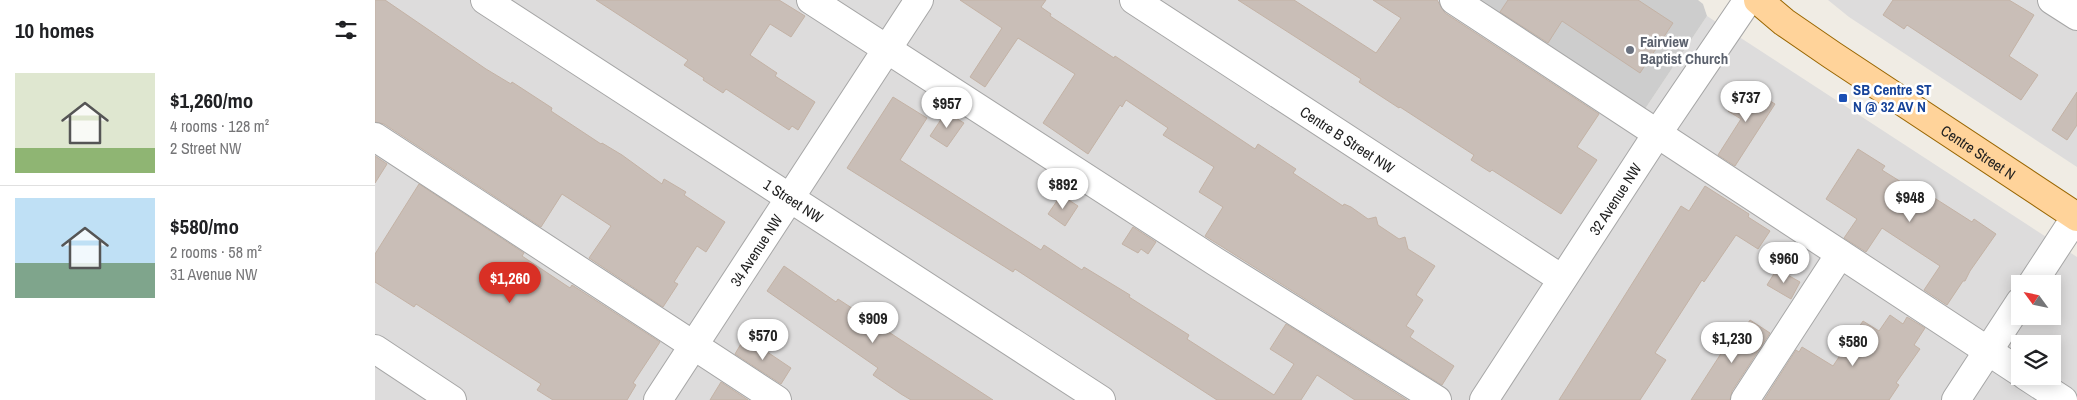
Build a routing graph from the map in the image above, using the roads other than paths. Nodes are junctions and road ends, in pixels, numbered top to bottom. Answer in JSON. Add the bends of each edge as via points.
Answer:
{"nodes":[{"id":1,"x":485,"y":0,"type":"edge"},
{"id":2,"x":811,"y":0,"type":"edge"},
{"id":3,"x":919,"y":0,"type":"edge"},
{"id":4,"x":1134,"y":0,"type":"edge"},
{"id":5,"x":1454,"y":0,"type":"edge"},
{"id":6,"x":1748,"y":0,"type":"edge"},
{"id":7,"x":1758,"y":0,"type":"edge"},
{"id":8,"x":2052,"y":0,"type":"edge"},
{"id":9,"x":2077,"y":16,"type":"edge"},
{"id":10,"x":887,"y":49,"type":"junction"},
{"id":11,"x":1657,"y":134,"type":"junction"},
{"id":12,"x":375,"y":137,"type":"edge"},
{"id":13,"x":790,"y":198,"type":"junction"},
{"id":14,"x":2077,"y":216,"type":"edge"},
{"id":15,"x":1840,"y":254,"type":"junction"},
{"id":16,"x":2038,"y":275,"type":"edge"},
{"id":17,"x":1562,"y":279,"type":"junction"},
{"id":18,"x":2011,"y":316,"type":"edge"},
{"id":19,"x":694,"y":345,"type":"junction"},
{"id":20,"x":375,"y":349,"type":"edge"},
{"id":21,"x":1988,"y":351,"type":"junction"},
{"id":22,"x":2011,"y":366,"type":"edge"},
{"id":23,"x":2040,"y":385,"type":"edge"},
{"id":24,"x":452,"y":400,"type":"edge"},
{"id":25,"x":658,"y":400,"type":"edge"},
{"id":26,"x":777,"y":400,"type":"edge"},
{"id":27,"x":1101,"y":400,"type":"edge"},
{"id":28,"x":1437,"y":400,"type":"edge"},
{"id":29,"x":1484,"y":400,"type":"edge"},
{"id":30,"x":1745,"y":400,"type":"edge"},
{"id":31,"x":1956,"y":400,"type":"edge"},
{"id":32,"x":2063,"y":400,"type":"edge"}],
"edges":[{"from":1,"to":13,"type":"street","name":"1 Street NW"},
{"from":2,"to":10,"type":"street"},
{"from":3,"to":10,"type":"street","name":"34 Avenue NW"},
{"from":4,"to":17,"type":"street","name":"Centre B Street NW"},
{"from":5,"to":11,"type":"street"},
{"from":6,"to":11,"type":"street","name":"32 Avenue NW"},
{"from":7,"to":14,"type":"main road","name":"Centre Street N","via":[[1832,56]]},
{"from":8,"to":9,"type":"street"},
{"from":10,"to":13,"type":"street","name":"34 Avenue NW"},
{"from":10,"to":28,"type":"street","via":[[1216,262]]},
{"from":11,"to":15,"type":"street"},
{"from":11,"to":17,"type":"street","name":"32 Avenue NW"},
{"from":12,"to":19,"type":"street"},
{"from":13,"to":19,"type":"street","name":"34 Avenue NW"},
{"from":13,"to":27,"type":"street","name":"1 Street NW"},
{"from":14,"to":16,"type":"street"},
{"from":15,"to":21,"type":"street"},
{"from":15,"to":30,"type":"street"},
{"from":17,"to":29,"type":"street","name":"32 Avenue NW"},
{"from":18,"to":21,"type":"street"},
{"from":19,"to":25,"type":"street","name":"34 Avenue NW"},
{"from":19,"to":26,"type":"street"},
{"from":20,"to":24,"type":"street"},
{"from":21,"to":22,"type":"street"},
{"from":21,"to":31,"type":"street"},
{"from":23,"to":32,"type":"street"}]}
